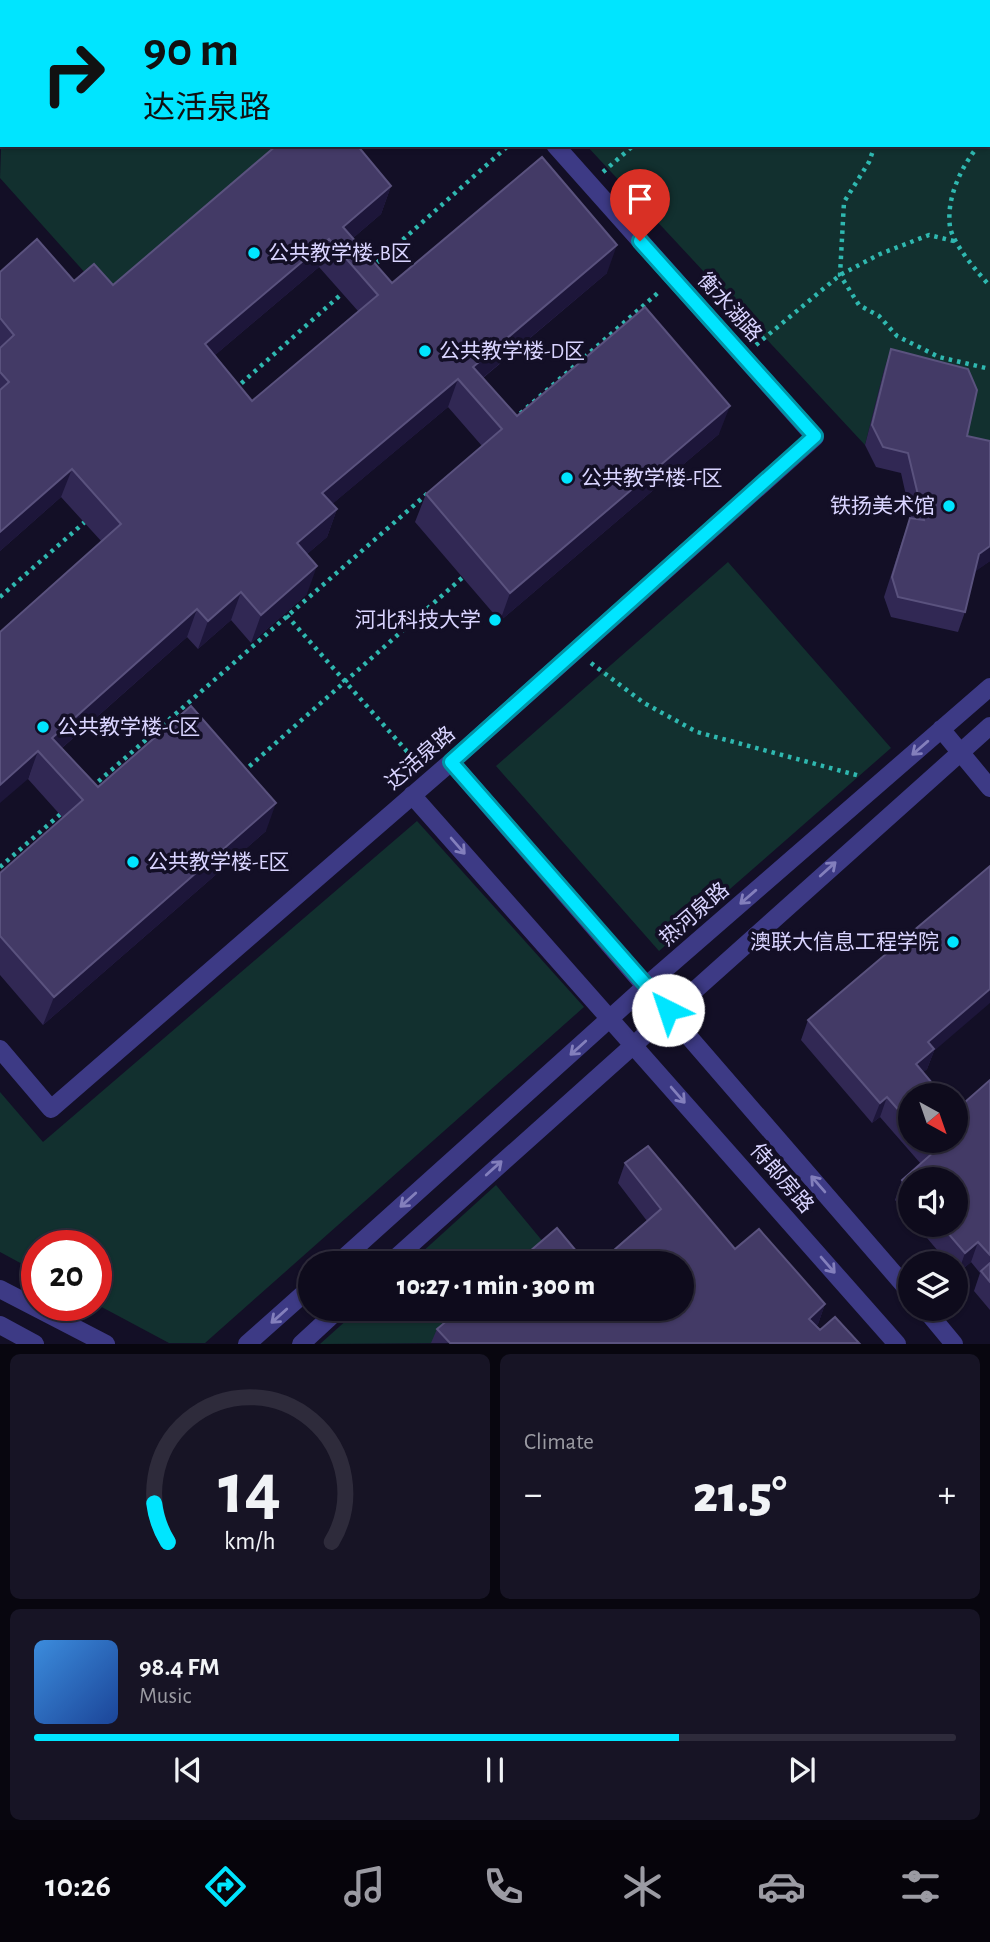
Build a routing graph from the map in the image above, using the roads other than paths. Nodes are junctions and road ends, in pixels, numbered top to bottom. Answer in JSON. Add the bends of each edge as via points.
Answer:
{"nodes":[{"id":1,"x":557,"y":147,"type":"edge"},
{"id":2,"x":815,"y":436,"type":"joint"},
{"id":3,"x":990,"y":687,"type":"edge"},
{"id":4,"x":990,"y":726,"type":"edge"},
{"id":5,"x":941,"y":729,"type":"junction"},
{"id":6,"x":961,"y":751,"type":"junction"},
{"id":7,"x":451,"y":762,"type":"junction"},
{"id":8,"x":990,"y":788,"type":"edge"},
{"id":9,"x":412,"y":795,"type":"junction"},
{"id":10,"x":647,"y":985,"type":"junction"},
{"id":11,"x":668,"y":1010,"type":"junction"},
{"id":12,"x":610,"y":1019,"type":"junction"},
{"id":13,"x":632,"y":1043,"type":"junction"},
{"id":14,"x":0,"y":1049,"type":"edge"},
{"id":15,"x":351,"y":1251,"type":"edge"},
{"id":16,"x":403,"y":1251,"type":"edge"},
{"id":17,"x":898,"y":1278,"type":"edge"},
{"id":18,"x":0,"y":1289,"type":"edge"},
{"id":19,"x":298,"y":1298,"type":"edge"},
{"id":20,"x":326,"y":1321,"type":"edge"},
{"id":21,"x":935,"y":1321,"type":"edge"},
{"id":22,"x":0,"y":1325,"type":"edge"},
{"id":23,"x":35,"y":1343,"type":"edge"},
{"id":24,"x":106,"y":1343,"type":"edge"},
{"id":25,"x":247,"y":1343,"type":"edge"},
{"id":26,"x":301,"y":1343,"type":"edge"},
{"id":27,"x":897,"y":1343,"type":"edge"},
{"id":28,"x":954,"y":1343,"type":"edge"}],
"edges":[{"from":1,"to":2,"type":"lane","name":"衡水湖路"},
{"from":2,"to":7,"type":"lane","name":"达活泉路"},
{"from":3,"to":5,"type":"lane","name":"热河泉路"},
{"from":4,"to":6,"type":"lane"},
{"from":5,"to":6,"type":"lane"},
{"from":5,"to":10,"type":"lane","name":"热河泉路","one_way":true},
{"from":6,"to":8,"type":"lane"},
{"from":11,"to":6,"type":"lane","one_way":true},
{"from":7,"to":9,"type":"lane","name":"达活泉路"},
{"from":7,"to":10,"type":"lane","name":"侍郎房路"},
{"from":9,"to":12,"type":"lane","name":"侍郎房路","one_way":true},
{"from":9,"to":14,"type":"lane","name":"达活泉路","via":[[51,1109]]},
{"from":10,"to":11,"type":"lane","name":"侍郎房路"},
{"from":10,"to":12,"type":"lane","name":"热河泉路"},
{"from":11,"to":13,"type":"lane"},
{"from":17,"to":11,"type":"lane","name":"侍郎房路","one_way":true},
{"from":12,"to":13,"type":"lane","name":"侍郎房路"},
{"from":12,"to":15,"type":"lane","name":"热河泉路","one_way":true},
{"from":16,"to":13,"type":"lane","one_way":true},
{"from":13,"to":27,"type":"lane","name":"侍郎房路","one_way":true},
{"from":18,"to":24,"type":"lane"},
{"from":19,"to":25,"type":"lane","one_way":true},
{"from":20,"to":26,"type":"lane"},
{"from":21,"to":28,"type":"lane"},
{"from":22,"to":23,"type":"lane"}]}
